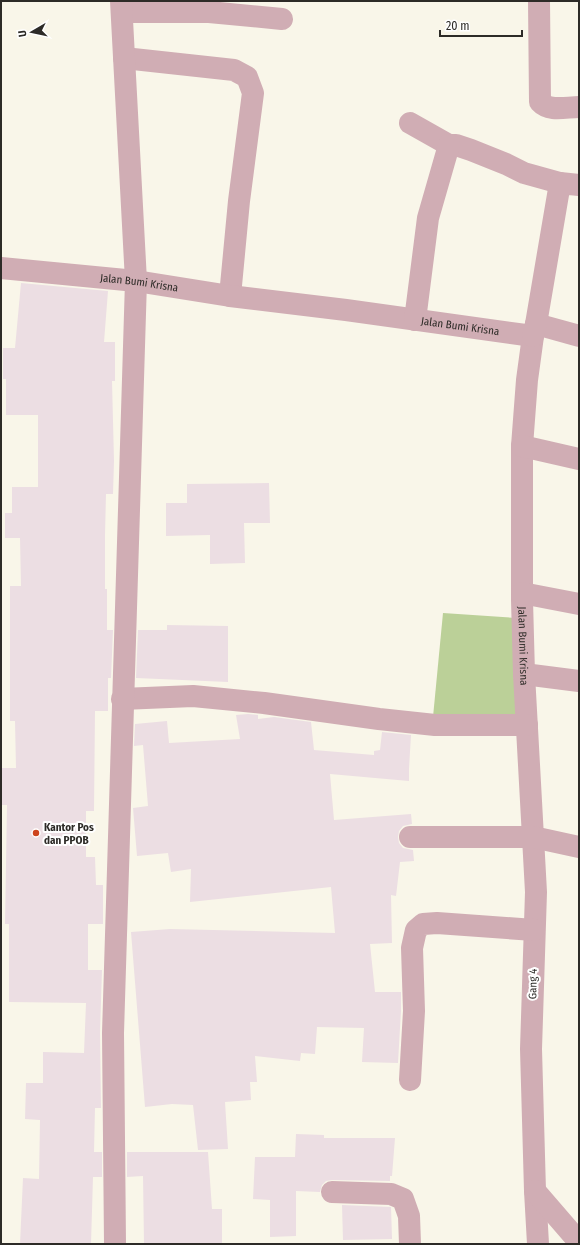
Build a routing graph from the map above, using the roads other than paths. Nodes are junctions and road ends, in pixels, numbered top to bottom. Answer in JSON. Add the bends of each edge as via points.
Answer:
{"nodes":[{"id":1,"x":539,"y":1,"type":"edge"},
{"id":2,"x":122,"y":6,"type":"edge"},
{"id":3,"x":282,"y":19,"type":"dead end"},
{"id":4,"x":124,"y":58,"type":"junction"},
{"id":5,"x":579,"y":107,"type":"edge"},
{"id":6,"x":410,"y":123,"type":"dead end"},
{"id":7,"x":449,"y":145,"type":"junction"},
{"id":8,"x":569,"y":184,"type":"edge"},
{"id":9,"x":1,"y":268,"type":"edge"},
{"id":10,"x":136,"y":281,"type":"junction"},
{"id":11,"x":230,"y":296,"type":"junction"},
{"id":12,"x":414,"y":320,"type":"junction"},
{"id":13,"x":535,"y":330,"type":"junction"},
{"id":14,"x":579,"y":336,"type":"edge"},
{"id":15,"x":522,"y":446,"type":"junction"},
{"id":16,"x":579,"y":459,"type":"edge"},
{"id":17,"x":522,"y":593,"type":"junction"},
{"id":18,"x":579,"y":604,"type":"edge"},
{"id":19,"x":524,"y":674,"type":"junction"},
{"id":20,"x":579,"y":681,"type":"edge"},
{"id":21,"x":122,"y":699,"type":"junction"},
{"id":22,"x":527,"y":725,"type":"junction"},
{"id":23,"x":410,"y":837,"type":"dead end"},
{"id":24,"x":533,"y":837,"type":"junction"},
{"id":25,"x":579,"y":847,"type":"edge"},
{"id":26,"x":534,"y":930,"type":"junction"},
{"id":27,"x":410,"y":1080,"type":"dead end"},
{"id":28,"x":332,"y":1192,"type":"dead end"},
{"id":29,"x":535,"y":1192,"type":"junction"},
{"id":30,"x":579,"y":1242,"type":"edge"},
{"id":31,"x":115,"y":1244,"type":"edge"},
{"id":32,"x":410,"y":1244,"type":"edge"},
{"id":33,"x":538,"y":1244,"type":"edge"}],
"edges":[{"from":1,"to":5,"type":"street","via":[[540,102],[550,108]]},
{"from":2,"to":3,"type":"street"},
{"from":2,"to":4,"type":"street"},
{"from":4,"to":10,"type":"street"},
{"from":4,"to":11,"type":"street","via":[[234,70],[248,77],[253,93]]},
{"from":6,"to":7,"type":"street"},
{"from":7,"to":8,"type":"street","via":[[471,150],[524,173]]},
{"from":7,"to":12,"type":"street","via":[[428,218]]},
{"from":8,"to":13,"type":"street"},
{"from":9,"to":10,"type":"street","name":"Jalan Bumi Krisna"},
{"from":10,"to":11,"type":"street","name":"Jalan Bumi Krisna"},
{"from":10,"to":21,"type":"street"},
{"from":11,"to":12,"type":"street","name":"Jalan Bumi Krisna"},
{"from":12,"to":13,"type":"street","name":"Jalan Bumi Krisna"},
{"from":13,"to":14,"type":"street"},
{"from":13,"to":15,"type":"street","name":"Jalan Bumi Krisna","via":[[527,380]]},
{"from":15,"to":16,"type":"street"},
{"from":15,"to":17,"type":"street","name":"Jalan Bumi Krisna"},
{"from":17,"to":18,"type":"street"},
{"from":17,"to":19,"type":"street","name":"Jalan Bumi Krisna"},
{"from":19,"to":20,"type":"street"},
{"from":19,"to":22,"type":"street","name":"Jalan Bumi Krisna"},
{"from":21,"to":22,"type":"street","via":[[193,696],[435,725]]},
{"from":21,"to":31,"type":"street","via":[[113,1033]]},
{"from":22,"to":24,"type":"street","name":"Gang 4"},
{"from":23,"to":24,"type":"street"},
{"from":24,"to":25,"type":"street"},
{"from":24,"to":26,"type":"street","name":"Gang 4","via":[[536,892]]},
{"from":26,"to":27,"type":"street","via":[[437,923],[422,924],[416,930],[412,948],[414,1011]]},
{"from":26,"to":29,"type":"street","name":"Gang 4","via":[[531,1049]]},
{"from":28,"to":32,"type":"street","via":[[391,1194],[402,1199],[409,1216]]},
{"from":29,"to":30,"type":"street"},
{"from":29,"to":33,"type":"street","name":"Gang 4"}]}
